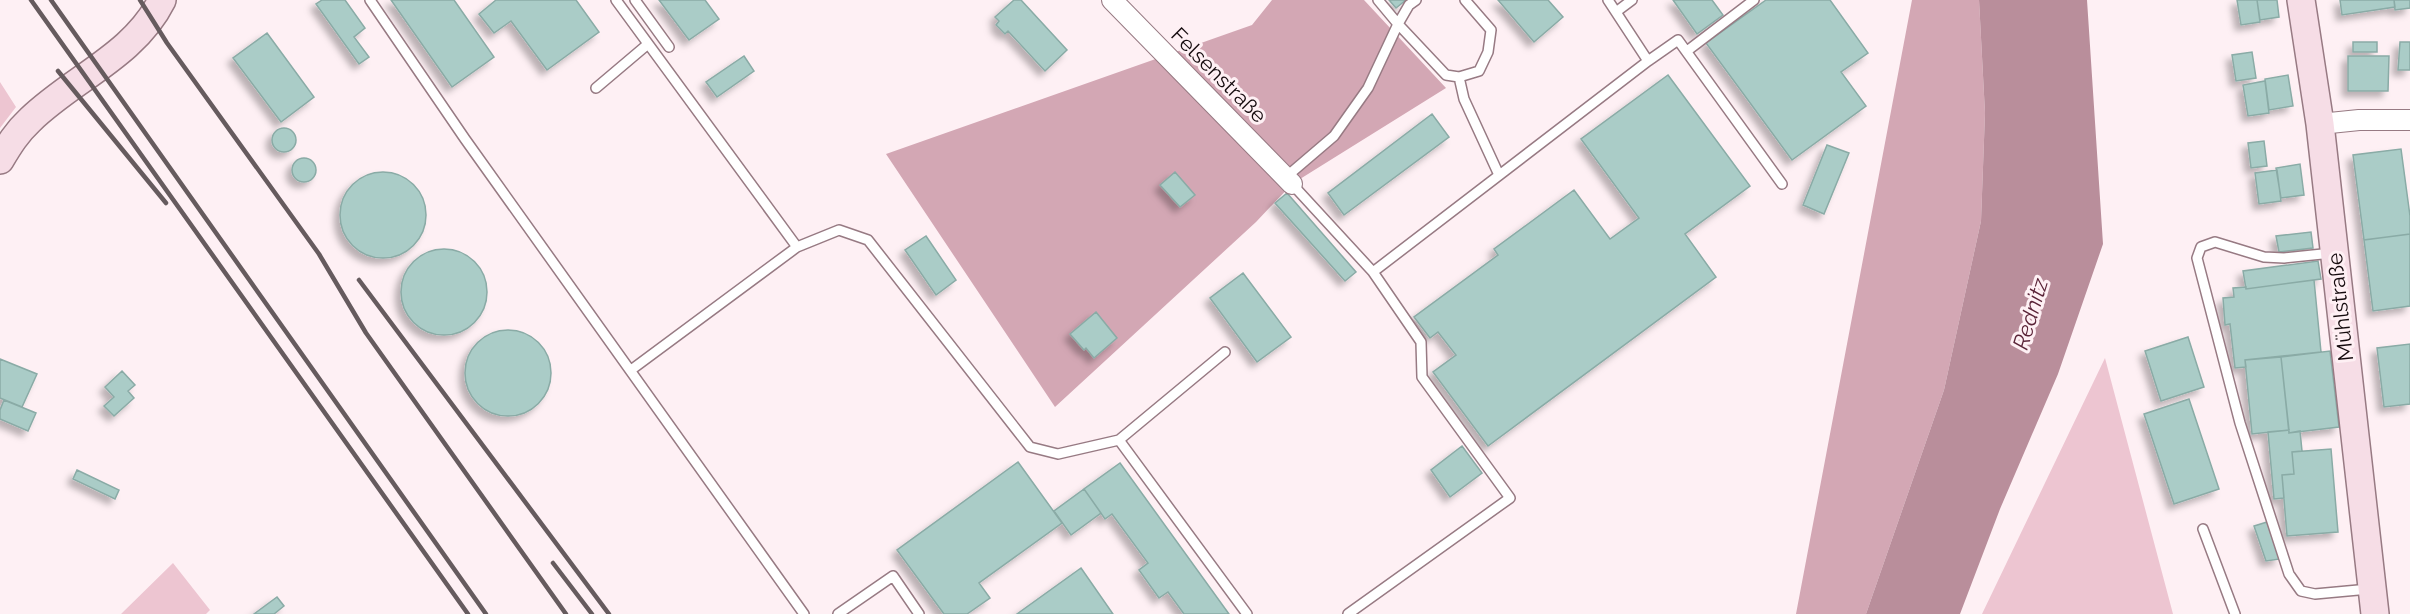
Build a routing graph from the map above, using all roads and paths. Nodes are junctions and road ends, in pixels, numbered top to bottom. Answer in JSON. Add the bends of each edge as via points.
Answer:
{"nodes":[{"id":1,"x":162,"y":0,"type":"edge"},
{"id":2,"x":370,"y":0,"type":"edge"},
{"id":3,"x":616,"y":0,"type":"edge"},
{"id":4,"x":635,"y":0,"type":"edge"},
{"id":5,"x":1112,"y":0,"type":"edge"},
{"id":6,"x":1378,"y":0,"type":"edge"},
{"id":7,"x":1416,"y":0,"type":"edge"},
{"id":8,"x":1465,"y":0,"type":"edge"},
{"id":9,"x":1608,"y":0,"type":"edge"},
{"id":10,"x":1632,"y":0,"type":"edge"},
{"id":11,"x":1754,"y":0,"type":"edge"},
{"id":12,"x":2301,"y":0,"type":"edge"},
{"id":13,"x":1616,"y":12,"type":"junction"},
{"id":14,"x":1398,"y":24,"type":"junction"},
{"id":15,"x":648,"y":44,"type":"junction"},
{"id":16,"x":669,"y":47,"type":"dead end"},
{"id":17,"x":1687,"y":51,"type":"junction"},
{"id":18,"x":1647,"y":61,"type":"junction"},
{"id":19,"x":1460,"y":77,"type":"junction"},
{"id":20,"x":596,"y":88,"type":"dead end"},
{"id":21,"x":2410,"y":120,"type":"edge"},
{"id":22,"x":2320,"y":124,"type":"junction"},
{"id":23,"x":0,"y":160,"type":"edge"},
{"id":24,"x":1499,"y":175,"type":"junction"},
{"id":25,"x":1289,"y":180,"type":"junction"},
{"id":26,"x":1782,"y":184,"type":"dead end"},
{"id":27,"x":797,"y":247,"type":"junction"},
{"id":28,"x":2334,"y":253,"type":"junction"},
{"id":29,"x":1372,"y":272,"type":"junction"},
{"id":30,"x":1225,"y":352,"type":"dead end"},
{"id":31,"x":631,"y":370,"type":"junction"},
{"id":32,"x":1119,"y":440,"type":"junction"},
{"id":33,"x":2203,"y":529,"type":"dead end"},
{"id":34,"x":2373,"y":601,"type":"edge"},
{"id":35,"x":804,"y":614,"type":"edge"},
{"id":36,"x":838,"y":614,"type":"edge"},
{"id":37,"x":919,"y":614,"type":"edge"},
{"id":38,"x":1247,"y":614,"type":"edge"},
{"id":39,"x":1348,"y":614,"type":"edge"},
{"id":40,"x":2235,"y":614,"type":"edge"}],
"edges":[{"from":1,"to":23,"type":"street","via":[[128,45],[35,115],[12,139]]},
{"from":2,"to":31,"type":"lane"},
{"from":3,"to":15,"type":"lane"},
{"from":4,"to":16,"type":"lane"},
{"from":5,"to":25,"type":"street","name":"Felsenstraße"},
{"from":6,"to":14,"type":"lane"},
{"from":7,"to":14,"type":"lane"},
{"from":8,"to":19,"type":"lane","via":[[1491,30],[1488,52],[1479,71]]},
{"from":9,"to":13,"type":"lane"},
{"from":10,"to":13,"type":"lane"},
{"from":11,"to":17,"type":"lane"},
{"from":12,"to":22,"type":"street","name":"Mühlstraße"},
{"from":13,"to":18,"type":"lane"},
{"from":14,"to":19,"type":"lane","via":[[1446,75]]},
{"from":14,"to":25,"type":"lane","via":[[1368,88],[1334,136]]},
{"from":15,"to":20,"type":"lane"},
{"from":15,"to":27,"type":"lane"},
{"from":17,"to":18,"type":"lane","via":[[1678,40]]},
{"from":17,"to":26,"type":"lane"},
{"from":18,"to":24,"type":"lane"},
{"from":19,"to":24,"type":"lane","via":[[1464,99]]},
{"from":21,"to":22,"type":"street"},
{"from":22,"to":28,"type":"street","name":"Mühlstraße"},
{"from":24,"to":29,"type":"lane"},
{"from":25,"to":29,"type":"lane"},
{"from":27,"to":31,"type":"lane"},
{"from":27,"to":32,"type":"lane","via":[[839,230],[868,240],[1030,447],[1058,454]]},
{"from":28,"to":34,"type":"street","name":"Mühlstraße"},
{"from":28,"to":34,"type":"lane","via":[[2264,257],[2215,242],[2201,247],[2197,258],[2240,423],[2289,574],[2301,591]]},
{"from":29,"to":39,"type":"lane","via":[[1420,342],[1422,377],[1510,498]]},
{"from":30,"to":32,"type":"lane"},
{"from":31,"to":35,"type":"lane"},
{"from":32,"to":38,"type":"lane"},
{"from":33,"to":40,"type":"lane"},
{"from":36,"to":37,"type":"lane","via":[[893,576]]}]}
